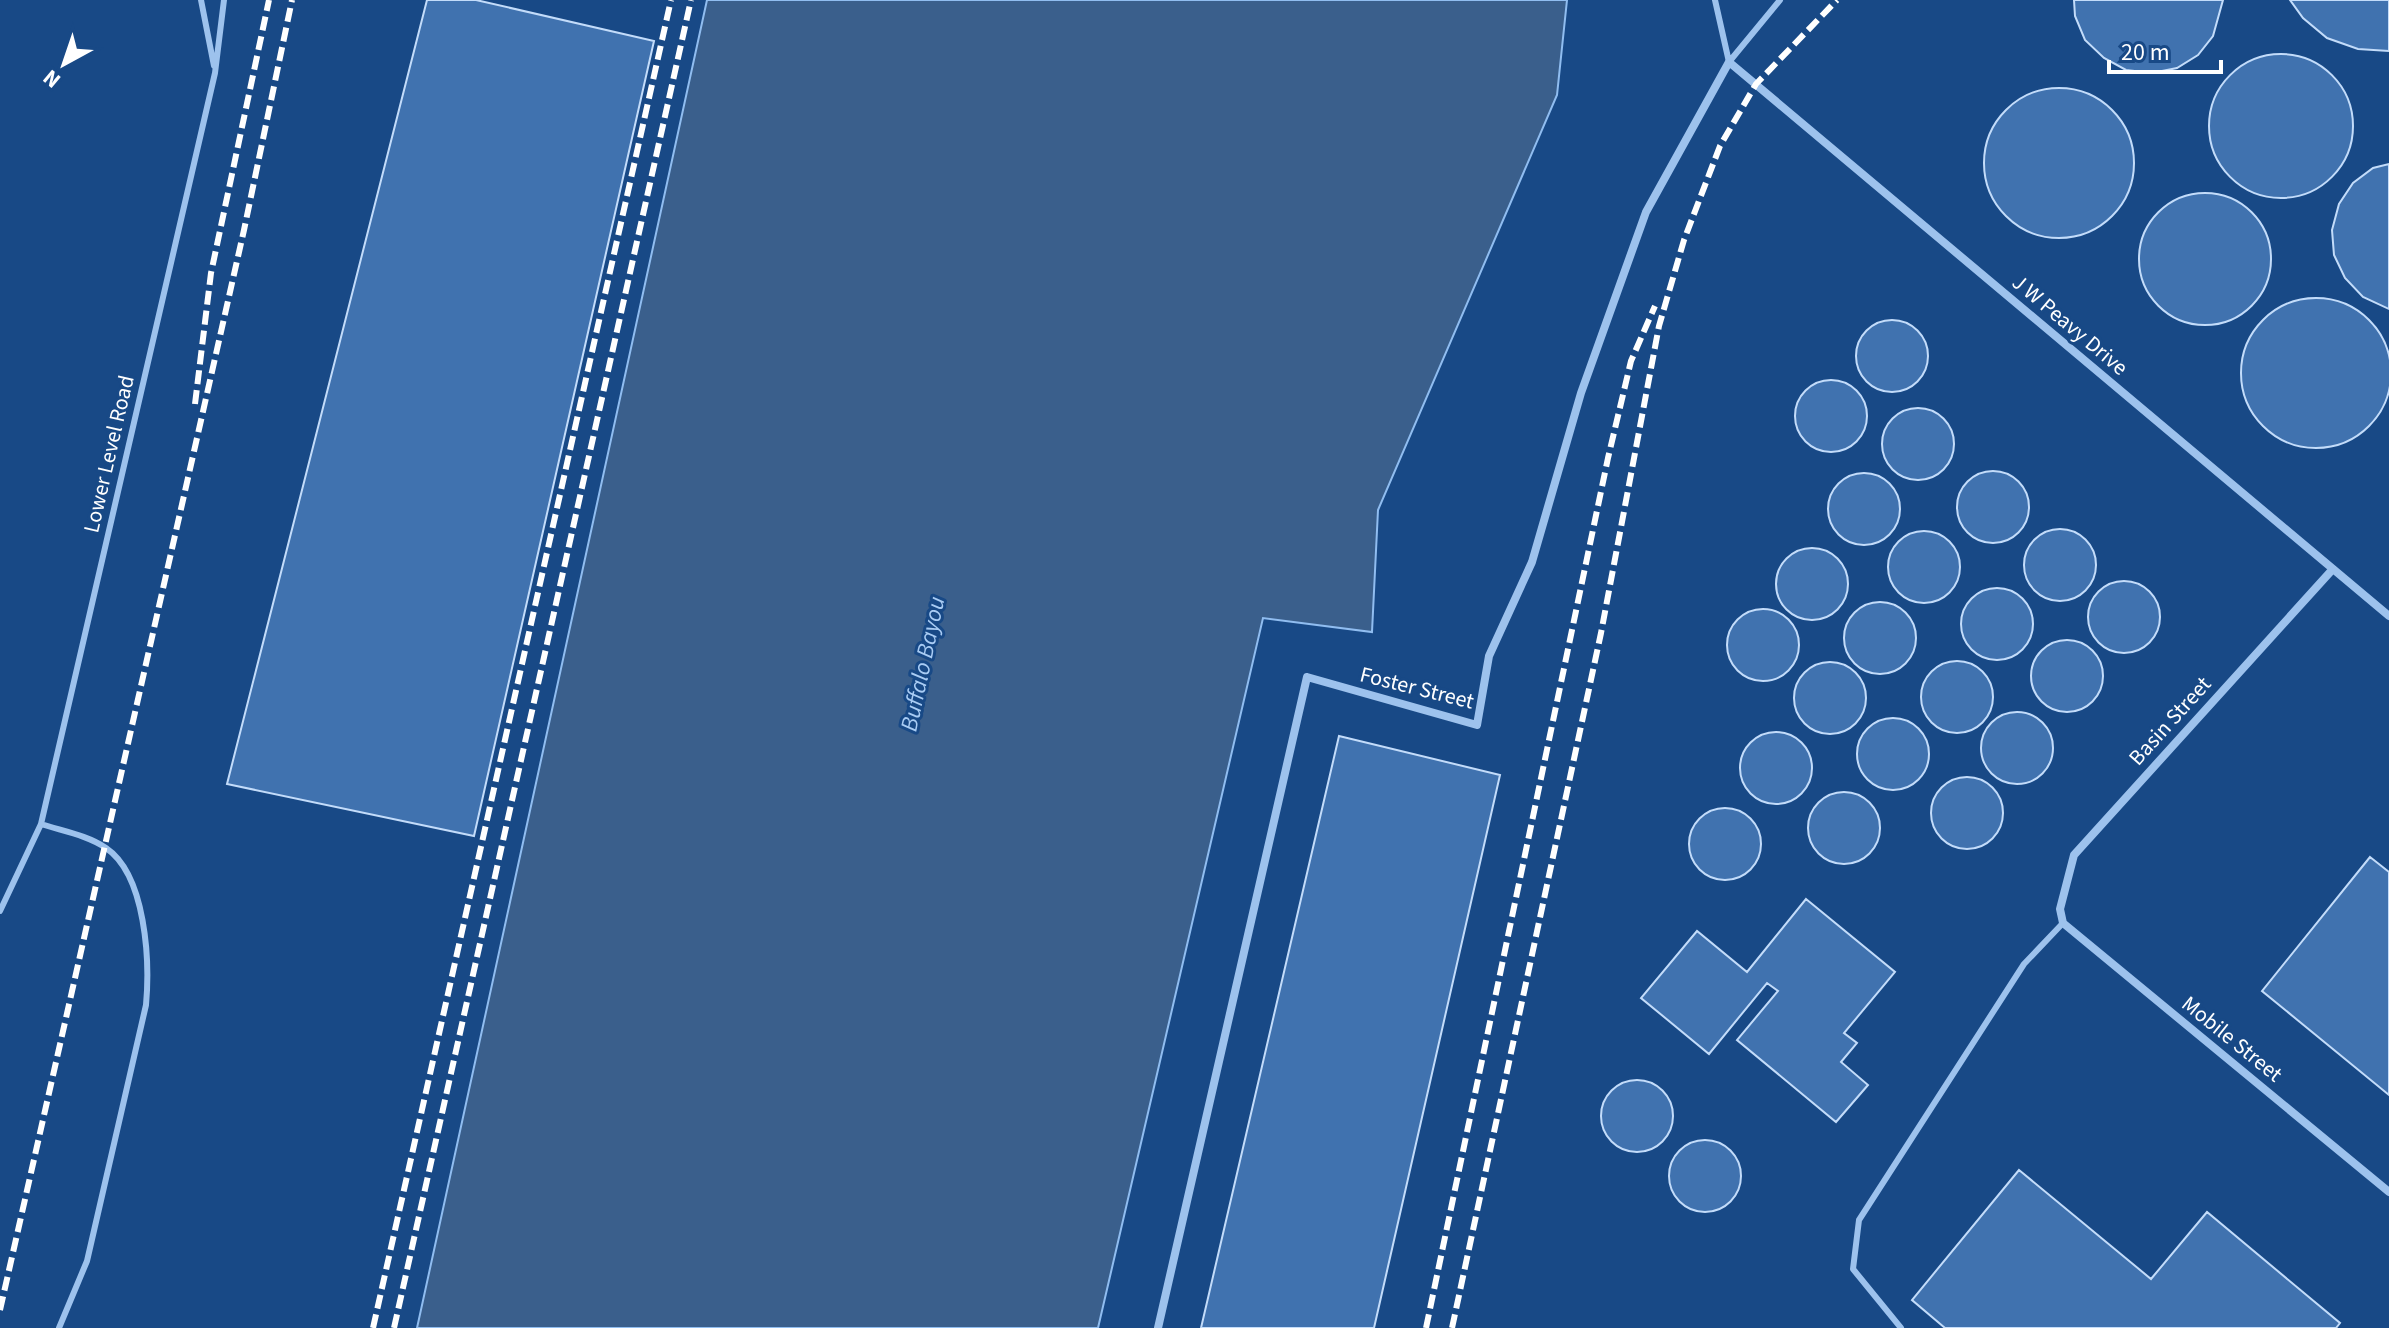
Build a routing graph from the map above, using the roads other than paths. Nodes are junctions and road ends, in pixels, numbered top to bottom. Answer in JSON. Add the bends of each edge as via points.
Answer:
{"nodes":[{"id":1,"x":201,"y":0,"type":"edge"},
{"id":2,"x":224,"y":0,"type":"edge"},
{"id":3,"x":1715,"y":0,"type":"edge"},
{"id":4,"x":1780,"y":0,"type":"edge"},
{"id":5,"x":1729,"y":62,"type":"junction"},
{"id":6,"x":215,"y":73,"type":"junction"},
{"id":7,"x":2332,"y":570,"type":"junction"},
{"id":8,"x":2389,"y":616,"type":"edge"},
{"id":9,"x":41,"y":824,"type":"junction"},
{"id":10,"x":0,"y":910,"type":"edge"},
{"id":11,"x":2063,"y":923,"type":"junction"},
{"id":12,"x":2389,"y":1192,"type":"edge"},
{"id":13,"x":59,"y":1328,"type":"edge"},
{"id":14,"x":1158,"y":1328,"type":"edge"},
{"id":15,"x":1901,"y":1328,"type":"edge"}],
"edges":[{"from":1,"to":6,"type":"lane"},
{"from":2,"to":6,"type":"lane","name":"Lower Level Road"},
{"from":3,"to":5,"type":"lane"},
{"from":4,"to":5,"type":"lane"},
{"from":5,"to":7,"type":"street","name":"J W Peavy Drive"},
{"from":5,"to":14,"type":"street","name":"Foster Street","via":[[1646,212],[1581,393],[1532,562],[1489,656],[1477,725],[1307,677]]},
{"from":6,"to":9,"type":"lane","name":"Lower Level Road"},
{"from":7,"to":8,"type":"street","name":"J W Peavy Drive"},
{"from":7,"to":11,"type":"street","name":"Basin Street","via":[[2074,855],[2060,909]]},
{"from":9,"to":10,"type":"lane","name":"Lower Level Road"},
{"from":9,"to":13,"type":"lane","via":[[105,847],[122,862],[133,885],[149,971],[146,1005],[87,1261]]},
{"from":11,"to":12,"type":"street","name":"Mobile Street"},
{"from":11,"to":15,"type":"lane","via":[[2024,964],[1859,1220],[1853,1269]]}]}
